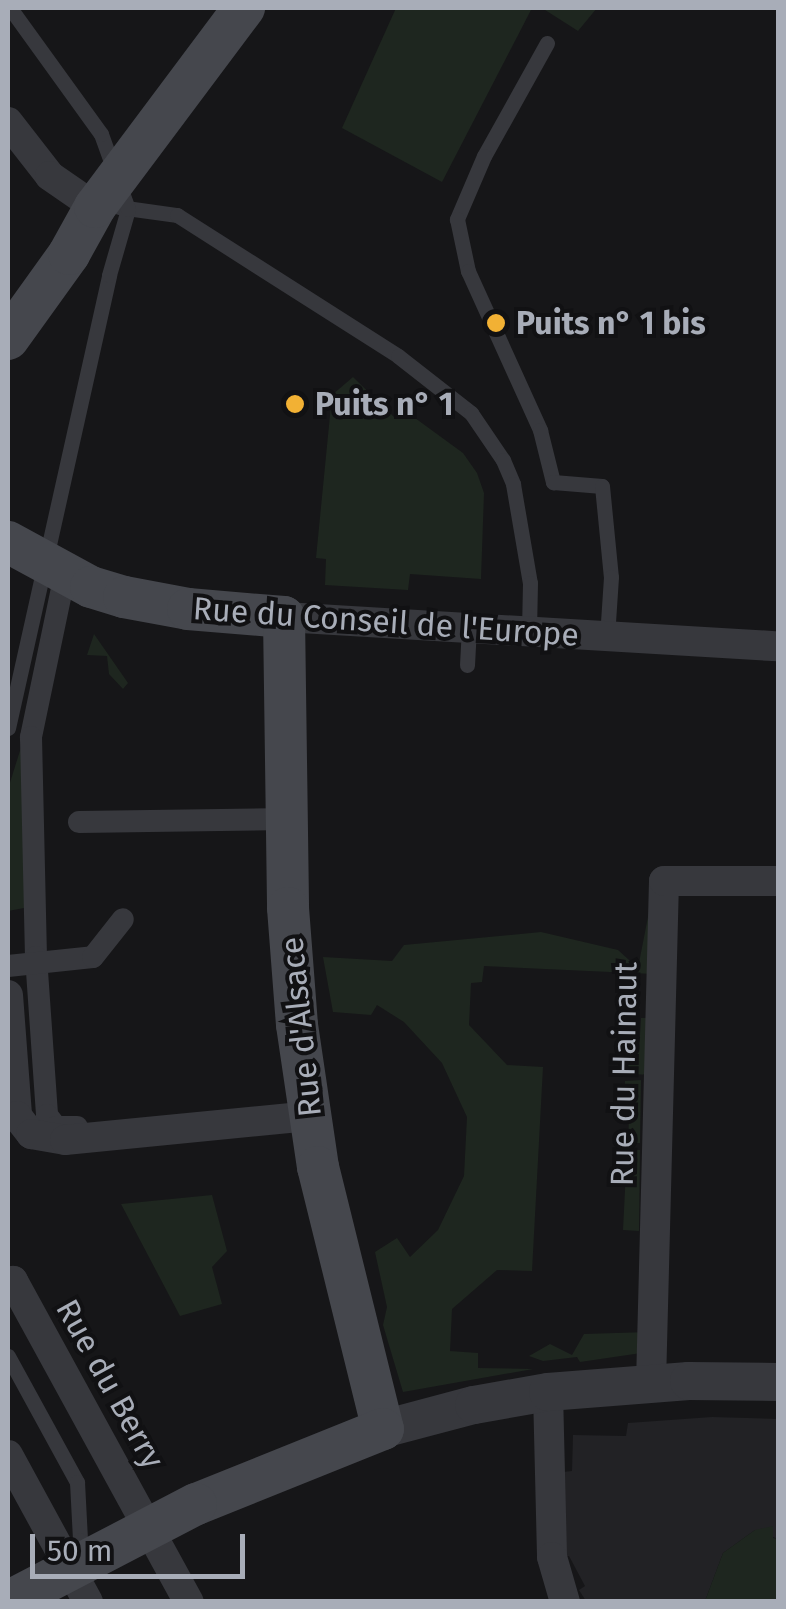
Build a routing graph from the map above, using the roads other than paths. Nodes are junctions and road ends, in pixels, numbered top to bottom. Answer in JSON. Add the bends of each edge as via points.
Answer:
{"nodes":[{"id":1,"x":10,"y":8,"type":"edge"},
{"id":2,"x":244,"y":8,"type":"edge"},
{"id":3,"x":547,"y":44,"type":"dead end"},
{"id":4,"x":8,"y":122,"type":"edge"},
{"id":5,"x":114,"y":197,"type":"junction"},
{"id":6,"x":8,"y":309,"type":"edge"},
{"id":7,"x":8,"y":339,"type":"edge"},
{"id":8,"x":8,"y":542,"type":"edge"},
{"id":9,"x":55,"y":569,"type":"junction"},
{"id":10,"x":284,"y":618,"type":"junction"},
{"id":11,"x":469,"y":626,"type":"junction"},
{"id":12,"x":529,"y":632,"type":"junction"},
{"id":13,"x":607,"y":638,"type":"junction"},
{"id":14,"x":778,"y":646,"type":"edge"},
{"id":15,"x":467,"y":665,"type":"dead end"},
{"id":16,"x":8,"y":728,"type":"edge"},
{"id":17,"x":286,"y":818,"type":"junction"},
{"id":18,"x":80,"y":822,"type":"dead end"},
{"id":19,"x":778,"y":881,"type":"edge"},
{"id":20,"x":123,"y":919,"type":"dead end"},
{"id":21,"x":36,"y":963,"type":"junction"},
{"id":22,"x":8,"y":966,"type":"edge"},
{"id":23,"x":8,"y":995,"type":"edge"},
{"id":24,"x":12,"y":1118,"type":"edge"},
{"id":25,"x":293,"y":1118,"type":"junction"},
{"id":26,"x":8,"y":1284,"type":"edge"},
{"id":27,"x":8,"y":1356,"type":"edge"},
{"id":28,"x":778,"y":1382,"type":"edge"},
{"id":29,"x":651,"y":1384,"type":"junction"},
{"id":30,"x":548,"y":1392,"type":"junction"},
{"id":31,"x":384,"y":1429,"type":"junction"},
{"id":32,"x":8,"y":1455,"type":"edge"},
{"id":33,"x":149,"y":1527,"type":"junction"},
{"id":34,"x":79,"y":1585,"type":"edge"},
{"id":35,"x":8,"y":1602,"type":"edge"},
{"id":36,"x":190,"y":1602,"type":"edge"},
{"id":37,"x":565,"y":1602,"type":"edge"}],
"edges":[{"from":1,"to":5,"type":"lane","via":[[100,134]]},
{"from":2,"to":5,"type":"main road"},
{"from":3,"to":13,"type":"lane","via":[[457,219],[468,271],[540,430],[554,482],[602,486],[611,576]]},
{"from":4,"to":5,"type":"street","via":[[58,184]]},
{"from":5,"to":6,"type":"main road","via":[[62,236]]},
{"from":5,"to":7,"type":"main road"},
{"from":5,"to":9,"type":"lane"},
{"from":5,"to":12,"type":"lane","via":[[178,214],[398,356],[471,413],[513,484],[530,583]]},
{"from":8,"to":9,"type":"main road","name":"Rue du Conseil de l'Europe"},
{"from":9,"to":10,"type":"main road","name":"Rue du Conseil de l'Europe","via":[[91,587],[158,605]]},
{"from":9,"to":16,"type":"lane"},
{"from":9,"to":21,"type":"street","via":[[31,737]]},
{"from":10,"to":11,"type":"street","name":"Rue du Conseil de l'Europe"},
{"from":10,"to":17,"type":"main road","name":"Rue d'Alsace"},
{"from":11,"to":12,"type":"street","name":"Rue du Conseil de l'Europe"},
{"from":11,"to":15,"type":"lane"},
{"from":12,"to":13,"type":"street","name":"Rue du Conseil de l'Europe"},
{"from":13,"to":14,"type":"street","name":"Rue du Conseil de l'Europe"},
{"from":17,"to":18,"type":"street"},
{"from":17,"to":25,"type":"main road","name":"Rue d'Alsace"},
{"from":19,"to":29,"type":"street","name":"Rue du Hainaut","via":[[664,881]]},
{"from":20,"to":21,"type":"street","via":[[93,958]]},
{"from":21,"to":22,"type":"street"},
{"from":21,"to":25,"type":"street","via":[[47,1116],[56,1126],[267,1108]]},
{"from":23,"to":24,"type":"street"},
{"from":24,"to":25,"type":"street","via":[[50,1140]]},
{"from":25,"to":31,"type":"main road","name":"Rue d'Alsace"},
{"from":26,"to":33,"type":"street","name":"Rue du Berry","via":[[14,1281]]},
{"from":27,"to":34,"type":"lane","via":[[77,1482]]},
{"from":28,"to":29,"type":"street"},
{"from":29,"to":30,"type":"street"},
{"from":30,"to":31,"type":"street"},
{"from":30,"to":37,"type":"street","via":[[552,1557]]},
{"from":31,"to":33,"type":"main road"},
{"from":32,"to":34,"type":"street"},
{"from":33,"to":34,"type":"main road"},
{"from":33,"to":36,"type":"street","name":"Rue du Berry"},
{"from":34,"to":35,"type":"main road"}]}
